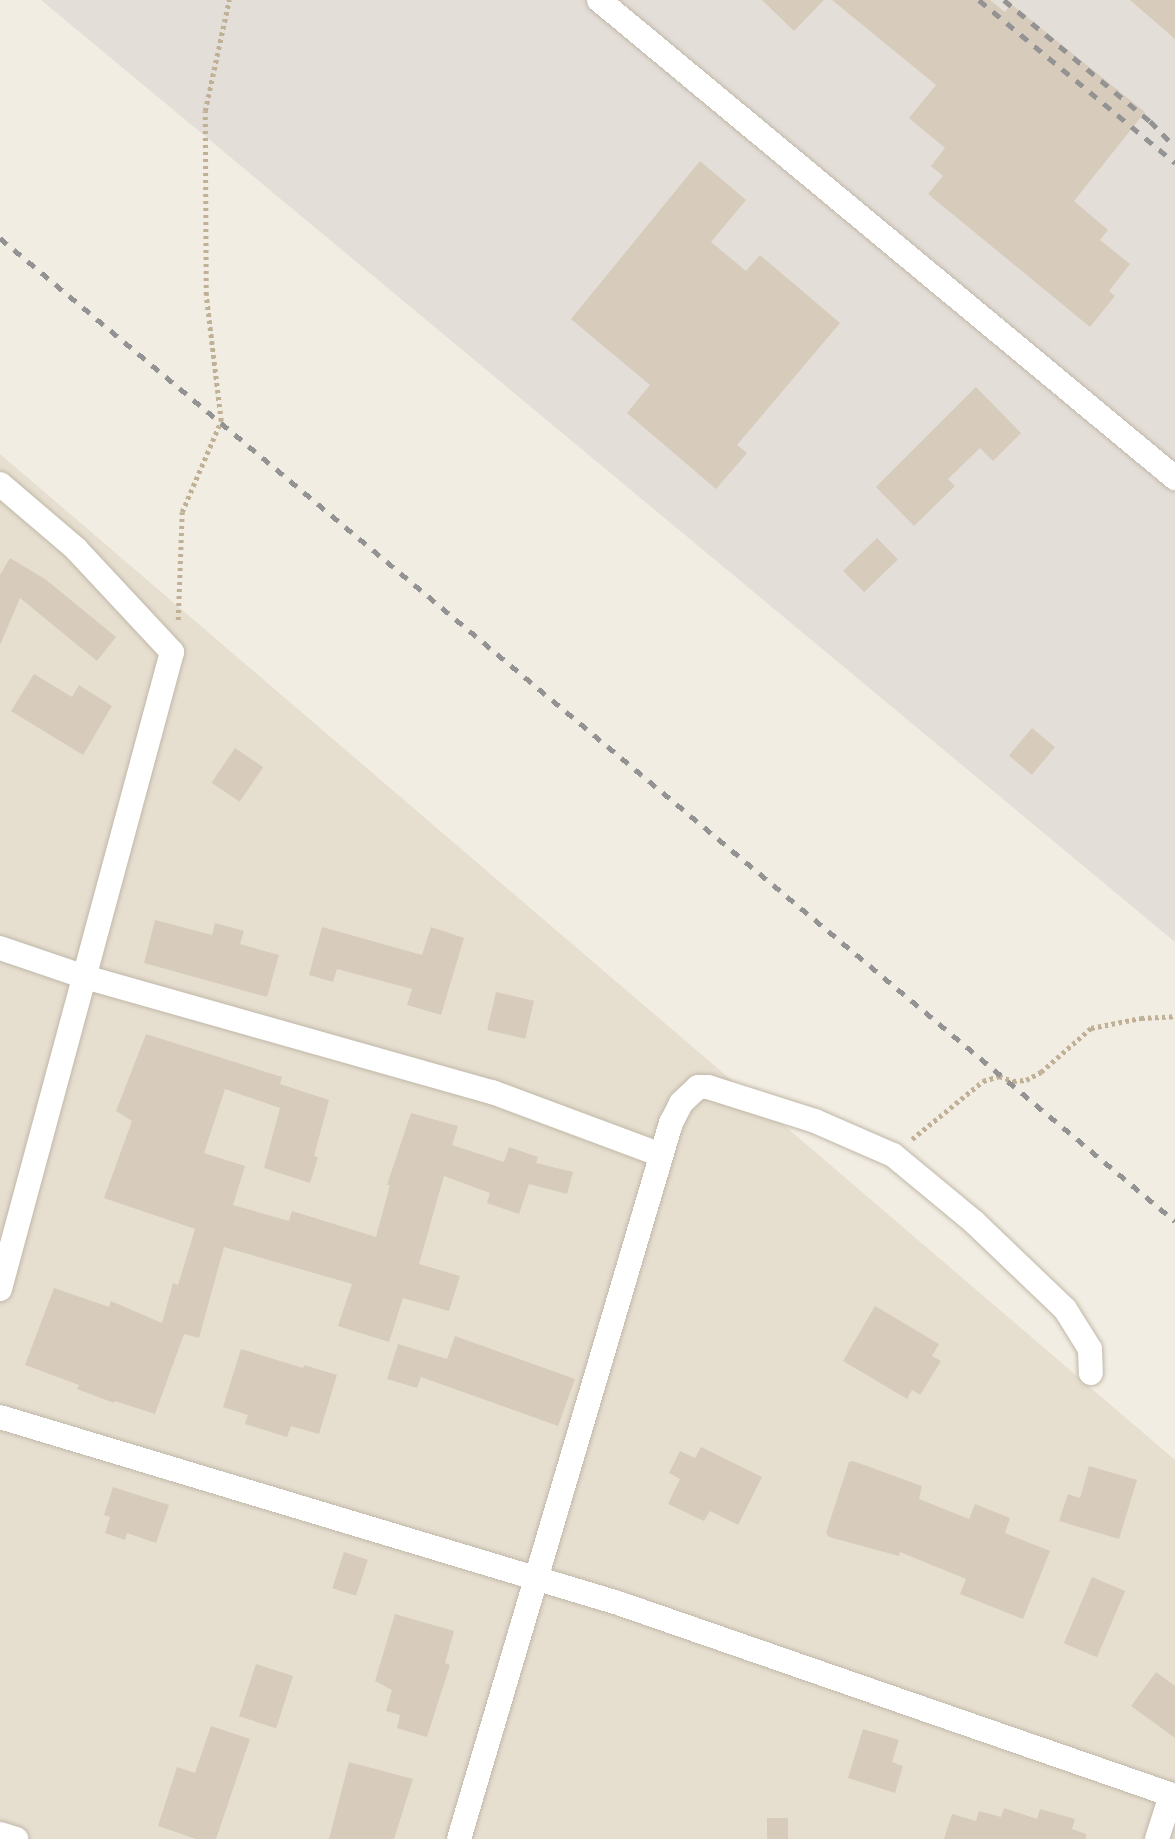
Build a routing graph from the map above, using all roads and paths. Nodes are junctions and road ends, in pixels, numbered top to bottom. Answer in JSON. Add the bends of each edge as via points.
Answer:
{"nodes":[{"id":1,"x":229,"y":0,"type":"edge"},
{"id":2,"x":599,"y":0,"type":"edge"},
{"id":3,"x":1175,"y":478,"type":"edge"},
{"id":4,"x":0,"y":484,"type":"edge"},
{"id":5,"x":172,"y":652,"type":"junction"},
{"id":6,"x":0,"y":948,"type":"edge"},
{"id":7,"x":85,"y":977,"type":"junction"},
{"id":8,"x":1175,"y":1016,"type":"edge"},
{"id":9,"x":662,"y":1155,"type":"junction"},
{"id":10,"x":893,"y":1155,"type":"junction"},
{"id":11,"x":0,"y":1289,"type":"edge"},
{"id":12,"x":1091,"y":1373,"type":"dead end"},
{"id":13,"x":0,"y":1418,"type":"edge"},
{"id":14,"x":535,"y":1578,"type":"junction"},
{"id":15,"x":1173,"y":1795,"type":"edge"},
{"id":16,"x":0,"y":1834,"type":"edge"},
{"id":17,"x":16,"y":1839,"type":"edge"},
{"id":18,"x":459,"y":1839,"type":"edge"},
{"id":19,"x":1157,"y":1839,"type":"edge"}],
"edges":[{"from":1,"to":5,"type":"path","via":[[205,111],[206,295],[220,421],[182,512],[180,611]]},
{"from":2,"to":3,"type":"street"},
{"from":4,"to":5,"type":"street","via":[[76,549]]},
{"from":5,"to":7,"type":"street"},
{"from":6,"to":7,"type":"street"},
{"from":7,"to":9,"type":"street","via":[[492,1092]]},
{"from":7,"to":11,"type":"street"},
{"from":8,"to":10,"type":"path","via":[[1091,1028],[1026,1080],[999,1076],[982,1081]]},
{"from":9,"to":10,"type":"street","via":[[681,1103],[698,1087],[815,1121]]},
{"from":9,"to":14,"type":"street"},
{"from":10,"to":12,"type":"street","via":[[974,1222],[1065,1309],[1090,1349]]},
{"from":13,"to":14,"type":"street"},
{"from":14,"to":15,"type":"street"},
{"from":14,"to":18,"type":"street"},
{"from":15,"to":19,"type":"street"},
{"from":16,"to":17,"type":"street"}]}
